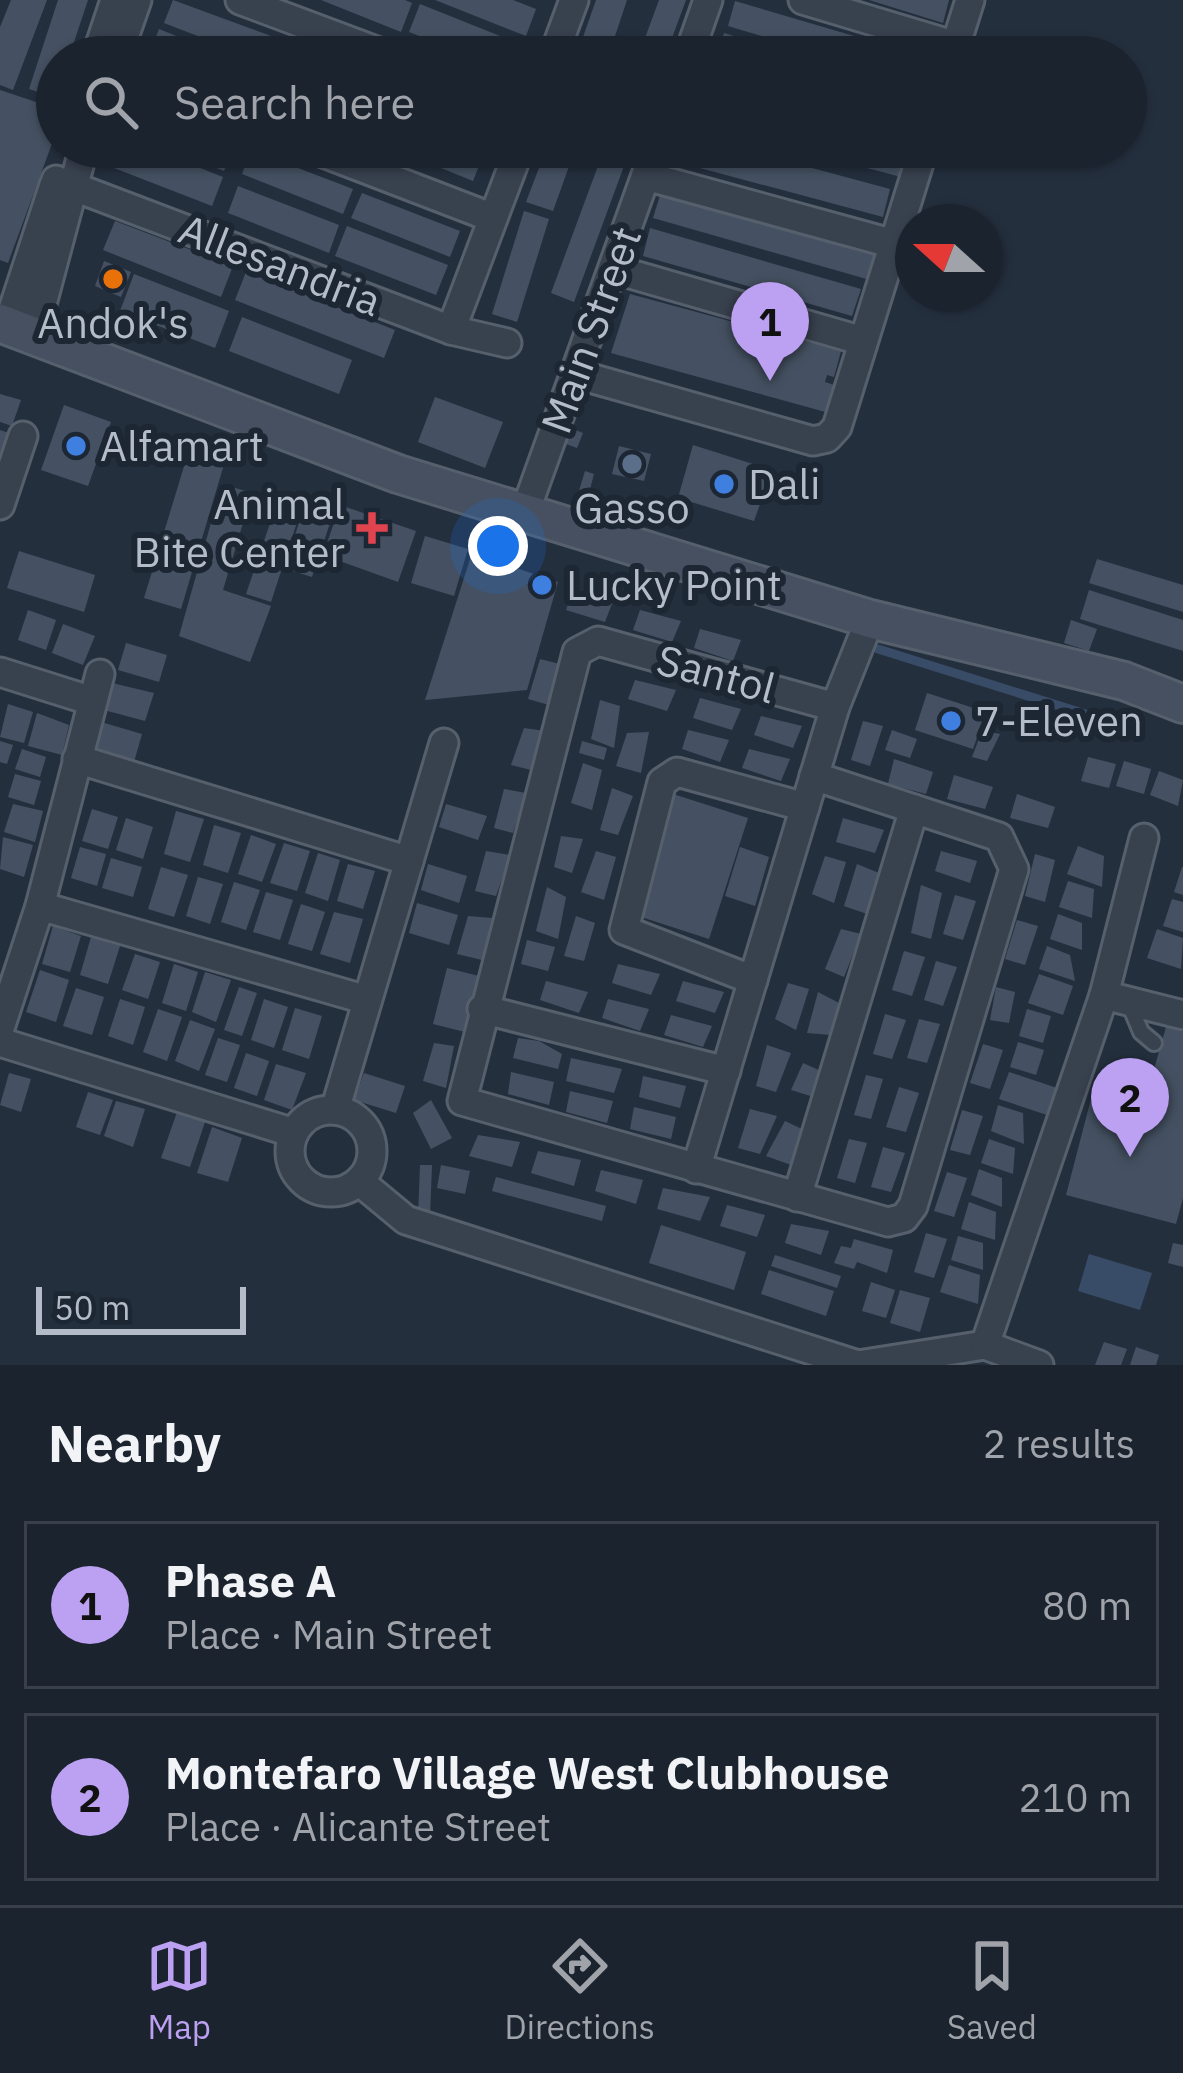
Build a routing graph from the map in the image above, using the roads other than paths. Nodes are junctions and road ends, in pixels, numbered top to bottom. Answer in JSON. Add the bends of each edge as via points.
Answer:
{"nodes":[{"id":1,"x":115,"y":0,"type":"edge"},
{"id":2,"x":137,"y":0,"type":"edge"},
{"id":3,"x":240,"y":0,"type":"edge"},
{"id":4,"x":574,"y":0,"type":"edge"},
{"id":5,"x":708,"y":0,"type":"edge"},
{"id":6,"x":803,"y":0,"type":"edge"},
{"id":7,"x":970,"y":0,"type":"edge"},
{"id":8,"x":103,"y":36,"type":"edge"},
{"id":9,"x":124,"y":36,"type":"edge"},
{"id":10,"x":336,"y":36,"type":"edge"},
{"id":11,"x":561,"y":36,"type":"edge"},
{"id":12,"x":695,"y":36,"type":"edge"},
{"id":13,"x":910,"y":36,"type":"edge"},
{"id":14,"x":959,"y":36,"type":"edge"},
{"id":15,"x":64,"y":168,"type":"edge"},
{"id":16,"x":72,"y":168,"type":"edge"},
{"id":17,"x":363,"y":168,"type":"edge"},
{"id":18,"x":512,"y":168,"type":"edge"},
{"id":19,"x":649,"y":168,"type":"edge"},
{"id":20,"x":918,"y":168,"type":"edge"},
{"id":21,"x":646,"y":176,"type":"junction"},
{"id":22,"x":63,"y":183,"type":"junction"},
{"id":23,"x":493,"y":218,"type":"junction"},
{"id":24,"x":894,"y":244,"type":"junction"},
{"id":25,"x":613,"y":268,"type":"junction"},
{"id":26,"x":14,"y":327,"type":"edge"},
{"id":27,"x":451,"y":330,"type":"junction"},
{"id":28,"x":863,"y":341,"type":"junction"},
{"id":29,"x":507,"y":343,"type":"dead end"},
{"id":30,"x":576,"y":374,"type":"junction"},
{"id":31,"x":23,"y":436,"type":"dead end"},
{"id":32,"x":0,"y":505,"type":"edge"},
{"id":33,"x":525,"y":512,"type":"junction"},
{"id":34,"x":870,"y":619,"type":"junction"},
{"id":35,"x":0,"y":672,"type":"edge"},
{"id":36,"x":100,"y":674,"type":"dead end"},
{"id":37,"x":92,"y":701,"type":"junction"},
{"id":38,"x":1183,"y":704,"type":"edge"},
{"id":39,"x":835,"y":706,"type":"junction"},
{"id":40,"x":444,"y":743,"type":"dead end"},
{"id":41,"x":77,"y":759,"type":"junction"},
{"id":42,"x":814,"y":776,"type":"junction"},
{"id":43,"x":805,"y":807,"type":"junction"},
{"id":44,"x":914,"y":809,"type":"junction"},
{"id":45,"x":1144,"y":838,"type":"dead end"},
{"id":46,"x":409,"y":861,"type":"junction"},
{"id":47,"x":40,"y":906,"type":"junction"},
{"id":48,"x":753,"y":980,"type":"junction"},
{"id":49,"x":1116,"y":998,"type":"junction"},
{"id":50,"x":368,"y":1000,"type":"junction"},
{"id":51,"x":482,"y":1009,"type":"junction"},
{"id":52,"x":1183,"y":1015,"type":"edge"},
{"id":53,"x":0,"y":1028,"type":"edge"},
{"id":54,"x":0,"y":1042,"type":"edge"},
{"id":55,"x":1154,"y":1043,"type":"dead end"},
{"id":56,"x":725,"y":1071,"type":"junction"},
{"id":57,"x":335,"y":1110,"type":"junction"},
{"id":58,"x":294,"y":1133,"type":"junction"},
{"id":59,"x":696,"y":1169,"type":"junction"},
{"id":60,"x":359,"y":1181,"type":"junction"},
{"id":61,"x":797,"y":1197,"type":"junction"},
{"id":62,"x":985,"y":1345,"type":"junction"},
{"id":63,"x":1039,"y":1365,"type":"edge"}],
"edges":[{"from":1,"to":8,"type":"street"},
{"from":2,"to":9,"type":"street"},
{"from":3,"to":10,"type":"street"},
{"from":4,"to":11,"type":"street"},
{"from":5,"to":12,"type":"street"},
{"from":6,"to":13,"type":"street"},
{"from":7,"to":14,"type":"street"},
{"from":15,"to":22,"type":"street"},
{"from":16,"to":22,"type":"street"},
{"from":17,"to":23,"type":"street"},
{"from":18,"to":23,"type":"street"},
{"from":19,"to":21,"type":"street","name":"Main Street"},
{"from":20,"to":24,"type":"street"},
{"from":21,"to":24,"type":"street"},
{"from":21,"to":25,"type":"street","name":"Main Street"},
{"from":22,"to":26,"type":"street"},
{"from":22,"to":27,"type":"street","name":"Allesandria"},
{"from":23,"to":27,"type":"street"},
{"from":24,"to":28,"type":"street"},
{"from":25,"to":28,"type":"street"},
{"from":25,"to":30,"type":"street","name":"Main Street"},
{"from":26,"to":33,"type":"main road","via":[[398,474]]},
{"from":27,"to":29,"type":"street","name":"Allesandria"},
{"from":28,"to":30,"type":"street","via":[[837,428],[813,441]]},
{"from":30,"to":33,"type":"street","name":"Main Street"},
{"from":31,"to":32,"type":"street"},
{"from":33,"to":34,"type":"main road"},
{"from":34,"to":38,"type":"main road"},
{"from":34,"to":39,"type":"street"},
{"from":35,"to":37,"type":"street"},
{"from":36,"to":37,"type":"street"},
{"from":37,"to":41,"type":"street"},
{"from":39,"to":42,"type":"street"},
{"from":39,"to":51,"type":"street","name":"Santol","via":[[598,641],[577,652]]},
{"from":40,"to":46,"type":"street"},
{"from":41,"to":46,"type":"street"},
{"from":41,"to":47,"type":"street"},
{"from":42,"to":43,"type":"street"},
{"from":42,"to":44,"type":"street"},
{"from":43,"to":48,"type":"street"},
{"from":43,"to":48,"type":"street","via":[[676,772],[662,782],[623,930]]},
{"from":44,"to":61,"type":"street"},
{"from":44,"to":61,"type":"street","via":[[999,837],[1014,868],[920,1184],[904,1218],[888,1222]]},
{"from":45,"to":49,"type":"street"},
{"from":46,"to":50,"type":"street"},
{"from":47,"to":50,"type":"street"},
{"from":47,"to":53,"type":"street"},
{"from":48,"to":56,"type":"street"},
{"from":49,"to":52,"type":"street"},
{"from":49,"to":55,"type":"lane"},
{"from":49,"to":62,"type":"street"},
{"from":50,"to":57,"type":"street"},
{"from":51,"to":56,"type":"street"},
{"from":51,"to":59,"type":"street","via":[[461,1090],[470,1108]]},
{"from":54,"to":58,"type":"street"},
{"from":56,"to":59,"type":"street"},
{"from":57,"to":58,"type":"street","via":[[311,1115]]},
{"from":57,"to":60,"type":"street","via":[[367,1132],[372,1158]]},
{"from":58,"to":60,"type":"street","via":[[290,1158],[312,1188],[337,1192]]},
{"from":59,"to":61,"type":"street"},
{"from":60,"to":62,"type":"street","via":[[406,1220],[858,1365]]},
{"from":62,"to":63,"type":"street"}]}
